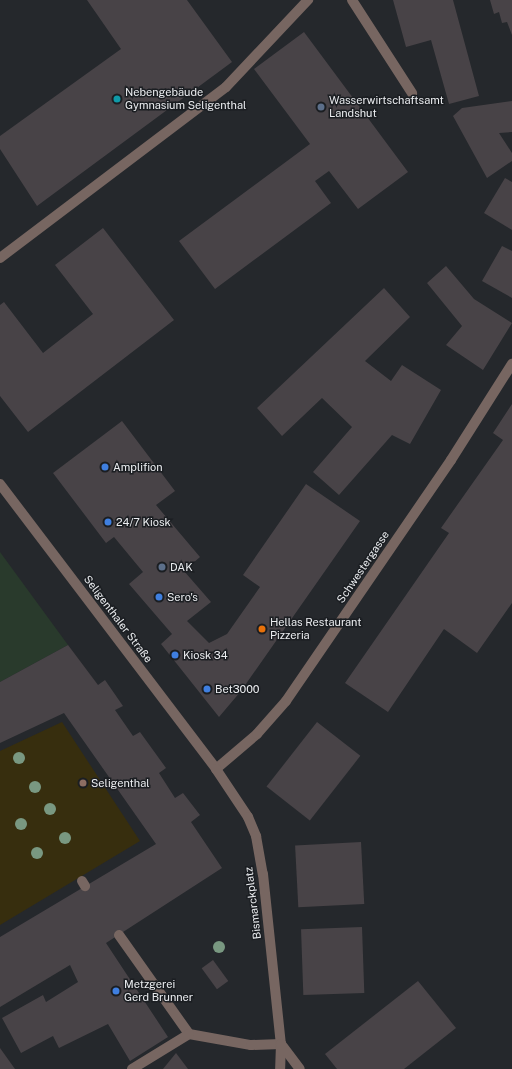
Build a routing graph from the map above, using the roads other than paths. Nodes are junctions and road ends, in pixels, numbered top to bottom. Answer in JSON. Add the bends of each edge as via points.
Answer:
{"nodes":[{"id":1,"x":308,"y":0,"type":"edge"},
{"id":2,"x":352,"y":0,"type":"edge"},
{"id":3,"x":412,"y":93,"type":"dead end"},
{"id":4,"x":0,"y":258,"type":"edge"},
{"id":5,"x":512,"y":364,"type":"edge"},
{"id":6,"x":0,"y":484,"type":"edge"},
{"id":7,"x":216,"y":769,"type":"junction"},
{"id":8,"x":118,"y":935,"type":"dead end"},
{"id":9,"x":189,"y":1034,"type":"junction"},
{"id":10,"x":281,"y":1044,"type":"junction"},
{"id":11,"x":132,"y":1069,"type":"edge"},
{"id":12,"x":280,"y":1069,"type":"edge"},
{"id":13,"x":300,"y":1069,"type":"edge"}],
"edges":[{"from":1,"to":4,"type":"street","via":[[226,87]]},
{"from":2,"to":3,"type":"street"},
{"from":5,"to":7,"type":"street","name":"Schwestergasse","via":[[451,460],[286,701],[256,734]]},
{"from":6,"to":7,"type":"street","name":"Seligenthaler Straße"},
{"from":7,"to":10,"type":"street","name":"Bismarckplatz","via":[[248,817],[256,836]]},
{"from":8,"to":9,"type":"street"},
{"from":9,"to":10,"type":"street","via":[[251,1045]]},
{"from":9,"to":11,"type":"street"},
{"from":10,"to":12,"type":"street","name":"Bismarckplatz"},
{"from":10,"to":13,"type":"street"}]}
